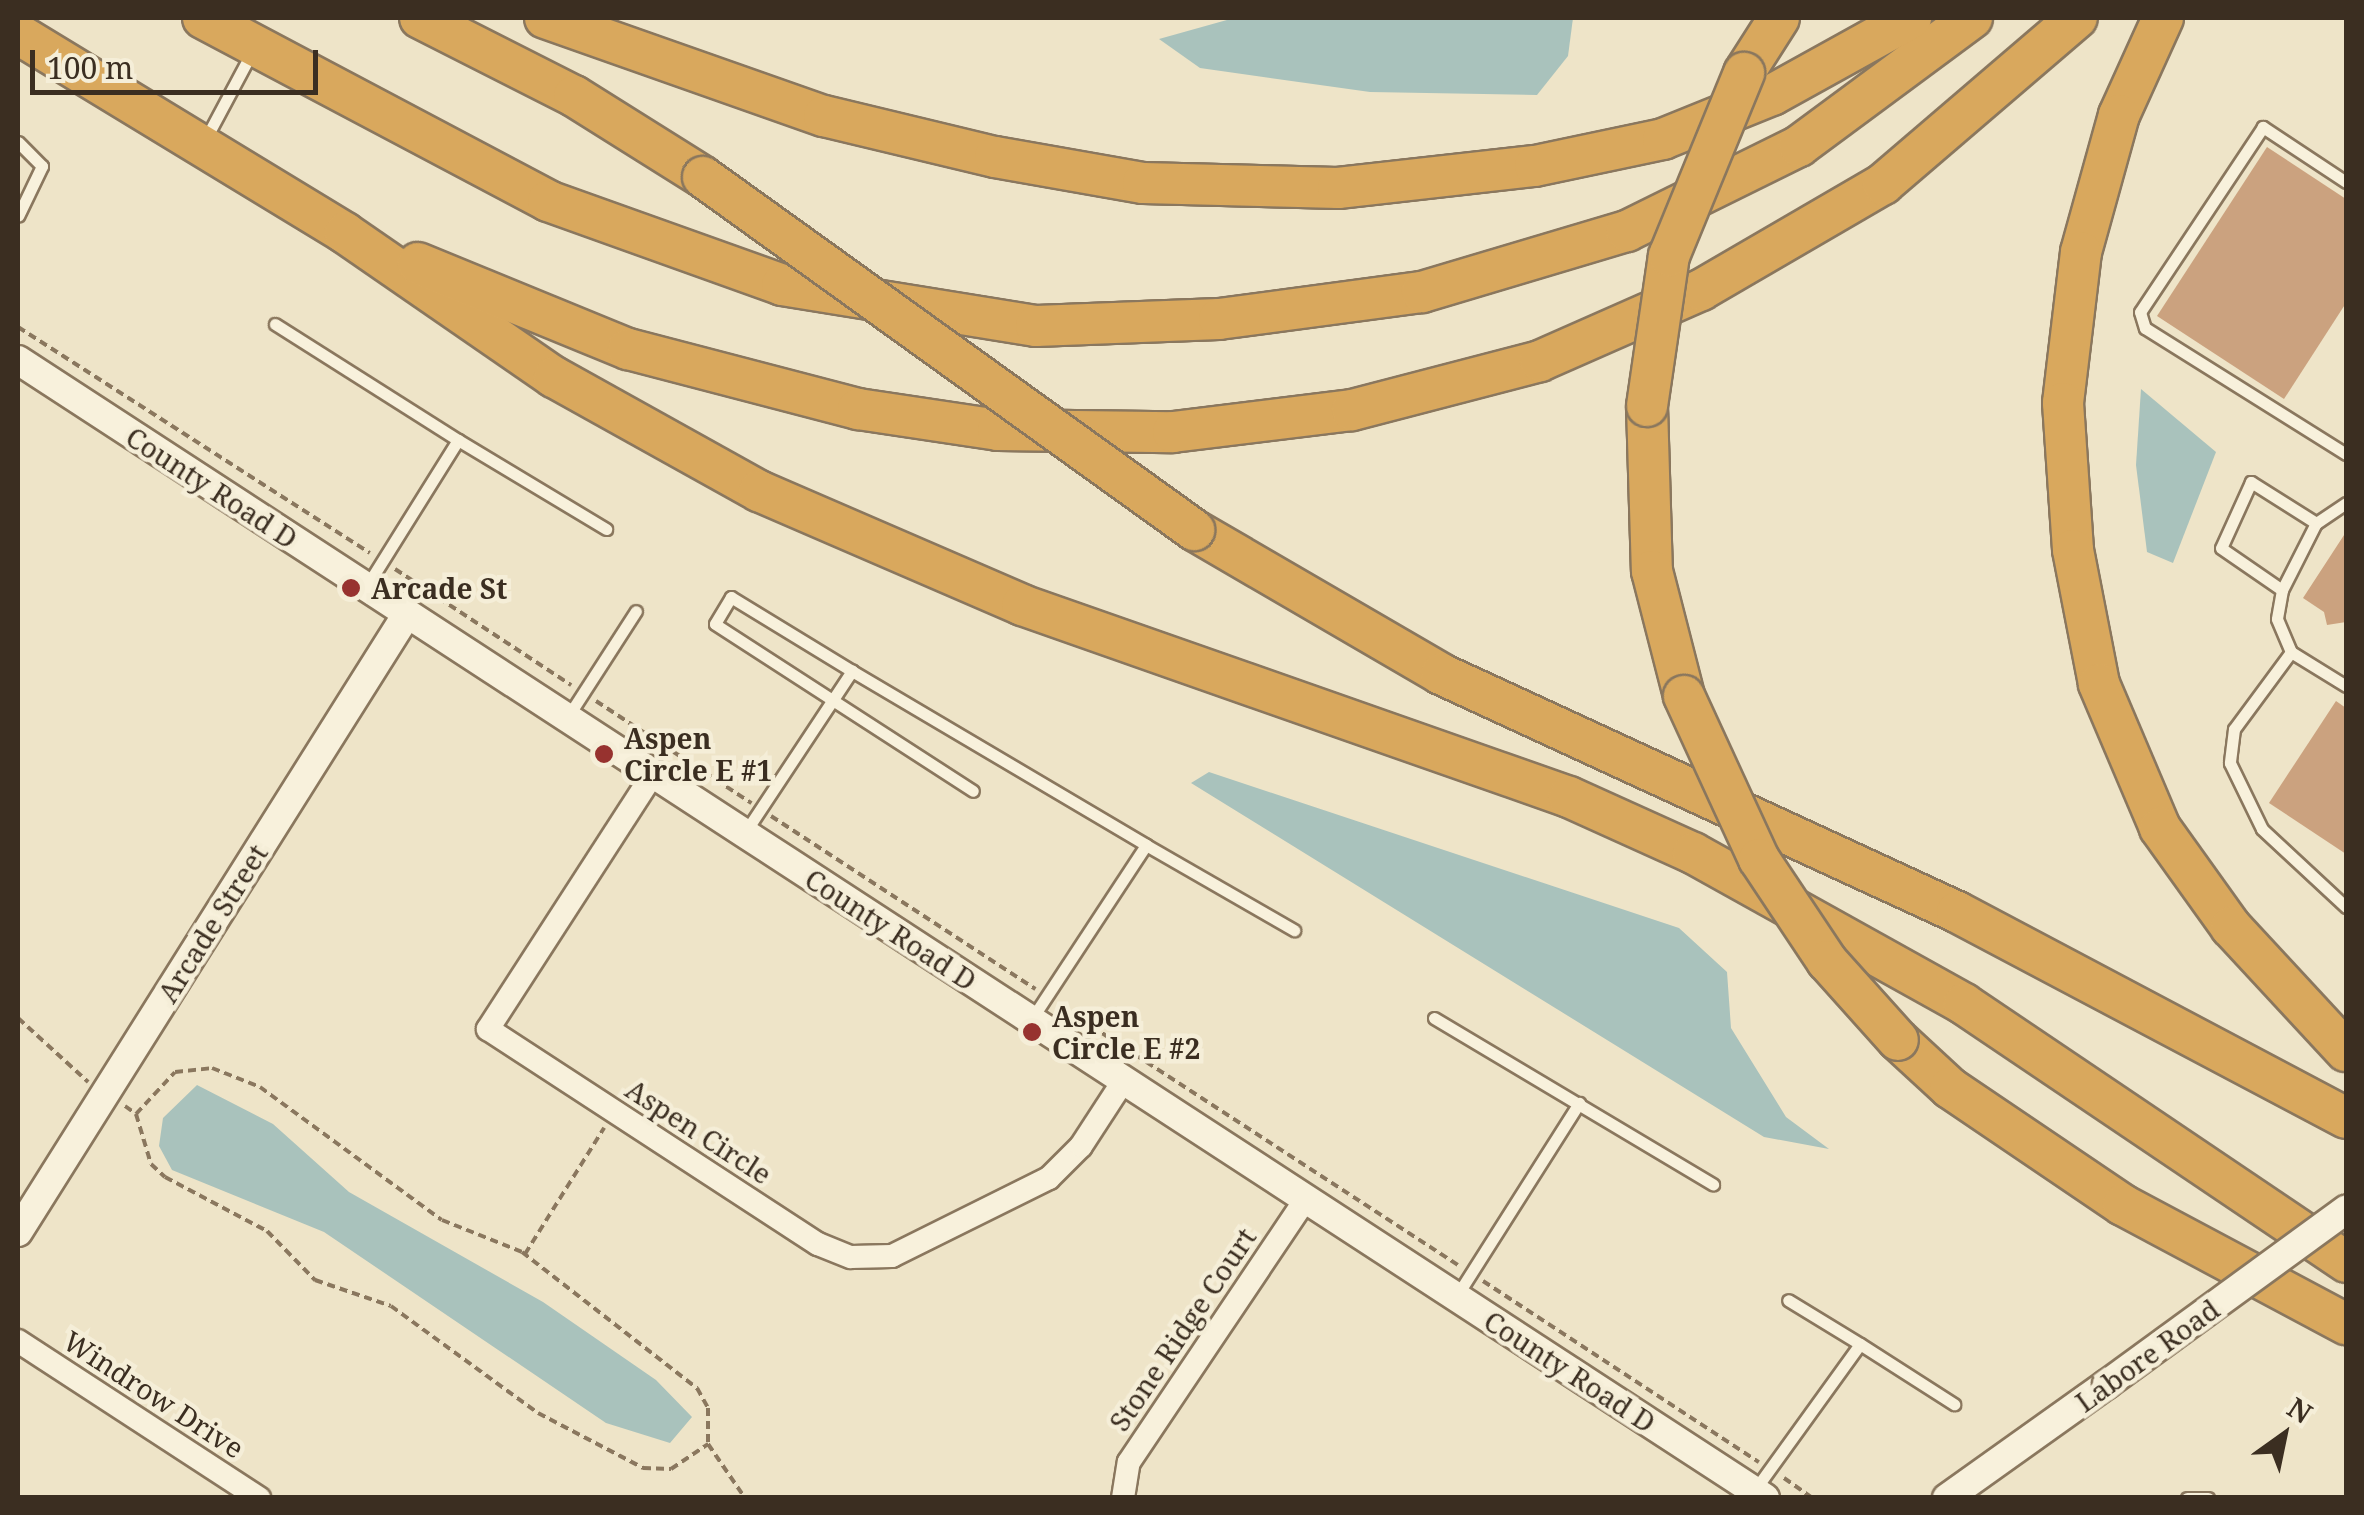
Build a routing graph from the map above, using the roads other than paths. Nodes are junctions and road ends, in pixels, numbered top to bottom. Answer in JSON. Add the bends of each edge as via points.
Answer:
{"nodes":[{"id":1,"x":203,"y":18,"type":"edge"},
{"id":2,"x":420,"y":18,"type":"edge"},
{"id":3,"x":544,"y":18,"type":"edge"},
{"id":4,"x":1779,"y":18,"type":"edge"},
{"id":5,"x":1911,"y":18,"type":"edge"},
{"id":6,"x":1972,"y":18,"type":"edge"},
{"id":7,"x":2077,"y":18,"type":"edge"},
{"id":8,"x":2162,"y":18,"type":"edge"},
{"id":9,"x":18,"y":34,"type":"edge"},
{"id":10,"x":255,"y":47,"type":"junction"},
{"id":11,"x":18,"y":142,"type":"edge"},
{"id":12,"x":202,"y":146,"type":"junction"},
{"id":13,"x":2346,"y":182,"type":"edge"},
{"id":14,"x":18,"y":216,"type":"edge"},
{"id":15,"x":345,"y":233,"type":"junction"},
{"id":16,"x":275,"y":324,"type":"dead end"},
{"id":17,"x":18,"y":360,"type":"edge"},
{"id":18,"x":458,"y":440,"type":"junction"},
{"id":19,"x":2346,"y":454,"type":"edge"},
{"id":20,"x":2346,"y":503,"type":"edge"},
{"id":21,"x":2316,"y":523,"type":"junction"},
{"id":22,"x":606,"y":528,"type":"dead end"},
{"id":23,"x":366,"y":587,"type":"junction"},
{"id":24,"x":2282,"y":590,"type":"junction"},
{"id":25,"x":636,"y":611,"type":"dead end"},
{"id":26,"x":407,"y":614,"type":"junction"},
{"id":27,"x":2291,"y":652,"type":"junction"},
{"id":28,"x":852,"y":671,"type":"junction"},
{"id":29,"x":2346,"y":686,"type":"edge"},
{"id":30,"x":834,"y":699,"type":"junction"},
{"id":31,"x":567,"y":718,"type":"junction"},
{"id":32,"x":653,"y":774,"type":"junction"},
{"id":33,"x":973,"y":791,"type":"dead end"},
{"id":34,"x":744,"y":834,"type":"junction"},
{"id":35,"x":1146,"y":845,"type":"junction"},
{"id":36,"x":2346,"y":908,"type":"edge"},
{"id":37,"x":1294,"y":930,"type":"dead end"},
{"id":38,"x":1038,"y":1008,"type":"junction"},
{"id":39,"x":1434,"y":1018,"type":"dead end"},
{"id":40,"x":2346,"y":1051,"type":"edge"},
{"id":41,"x":1124,"y":1080,"type":"junction"},
{"id":42,"x":1579,"y":1104,"type":"junction"},
{"id":43,"x":2346,"y":1118,"type":"edge"},
{"id":44,"x":1712,"y":1184,"type":"dead end"},
{"id":45,"x":1306,"y":1199,"type":"junction"},
{"id":46,"x":2346,"y":1210,"type":"edge"},
{"id":47,"x":18,"y":1232,"type":"edge"},
{"id":48,"x":2346,"y":1262,"type":"edge"},
{"id":49,"x":1464,"y":1285,"type":"junction"},
{"id":50,"x":1788,"y":1300,"type":"dead end"},
{"id":51,"x":2346,"y":1324,"type":"edge"},
{"id":52,"x":18,"y":1341,"type":"edge"},
{"id":53,"x":1860,"y":1344,"type":"junction"},
{"id":54,"x":1954,"y":1404,"type":"dead end"},
{"id":55,"x":1763,"y":1486,"type":"edge"},
{"id":56,"x":258,"y":1498,"type":"edge"},
{"id":57,"x":1122,"y":1498,"type":"edge"},
{"id":58,"x":1947,"y":1498,"type":"edge"},
{"id":59,"x":2187,"y":1498,"type":"edge"},
{"id":60,"x":2208,"y":1498,"type":"edge"}],
"edges":[{"from":1,"to":10,"type":"highway"},
{"from":2,"to":43,"type":"highway","bridge":true,"via":[[574,96],[703,176],[1194,530],[1441,674],[1958,912]]},
{"from":3,"to":5,"type":"highway","via":[[824,116],[995,157],[1144,183],[1338,188],[1535,166],[1663,139],[1772,94]]},
{"from":4,"to":51,"type":"highway","bridge":true,"via":[[1744,74],[1669,256],[1647,406],[1652,571],[1684,696],[1759,859],[1827,960],[1898,1040],[1950,1088],[2123,1205]]},
{"from":6,"to":10,"type":"highway","via":[[1799,146],[1628,231],[1422,292],[1219,319],[1036,326],[782,285],[584,214]]},
{"from":7,"to":15,"type":"highway","via":[[1883,184],[1701,290],[1540,361],[1352,410],[1173,432],[998,430],[858,409],[628,349]]},
{"from":8,"to":40,"type":"highway","via":[[2119,115],[2081,252],[2062,403],[2073,550],[2099,684],[2160,828],[2232,927]]},
{"from":9,"to":12,"type":"highway"},
{"from":10,"to":12,"type":"lane"},
{"from":11,"to":14,"type":"lane","via":[[42,166]]},
{"from":12,"to":15,"type":"highway"},
{"from":13,"to":19,"type":"lane","via":[[2263,127],[2140,312],[2145,328]]},
{"from":15,"to":48,"type":"highway","via":[[554,377],[884,550],[1569,797],[1693,853],[1964,1004]]},
{"from":16,"to":18,"type":"lane"},
{"from":17,"to":23,"type":"street","name":"County Road D"},
{"from":18,"to":22,"type":"lane"},
{"from":18,"to":23,"type":"lane"},
{"from":20,"to":21,"type":"lane"},
{"from":21,"to":24,"type":"lane"},
{"from":21,"to":24,"type":"lane","via":[[2251,482],[2221,548]]},
{"from":23,"to":26,"type":"street","name":"County Road D"},
{"from":24,"to":27,"type":"lane","via":[[2277,619]]},
{"from":25,"to":31,"type":"lane"},
{"from":26,"to":31,"type":"street","name":"County Road D"},
{"from":26,"to":47,"type":"street","name":"Arcade Street"},
{"from":27,"to":29,"type":"lane"},
{"from":27,"to":36,"type":"lane","via":[[2234,729],[2230,763],[2262,829]]},
{"from":28,"to":30,"type":"lane"},
{"from":28,"to":30,"type":"lane","via":[[731,597],[715,624]]},
{"from":28,"to":35,"type":"lane"},
{"from":30,"to":33,"type":"lane"},
{"from":30,"to":34,"type":"lane"},
{"from":31,"to":32,"type":"street","name":"County Road D"},
{"from":32,"to":34,"type":"street","name":"County Road D"},
{"from":32,"to":41,"type":"street","name":"Aspen Circle","via":[[488,1029],[818,1244],[872,1258],[912,1249],[1048,1178],[1081,1146]]},
{"from":34,"to":38,"type":"street","name":"County Road D"},
{"from":35,"to":37,"type":"lane"},
{"from":35,"to":38,"type":"lane"},
{"from":38,"to":41,"type":"street","name":"County Road D"},
{"from":39,"to":42,"type":"lane"},
{"from":41,"to":45,"type":"street","name":"County Road D"},
{"from":42,"to":44,"type":"lane"},
{"from":42,"to":49,"type":"lane"},
{"from":45,"to":49,"type":"street","name":"County Road D"},
{"from":45,"to":57,"type":"street","name":"Stone Ridge Court","via":[[1129,1462]]},
{"from":46,"to":58,"type":"street","name":"Labore Road","bridge":true},
{"from":49,"to":55,"type":"street","name":"County Road D"},
{"from":50,"to":53,"type":"lane"},
{"from":52,"to":56,"type":"street","name":"Windrow Drive"},
{"from":53,"to":54,"type":"lane"},
{"from":53,"to":55,"type":"lane"},
{"from":59,"to":60,"type":"lane"}]}
